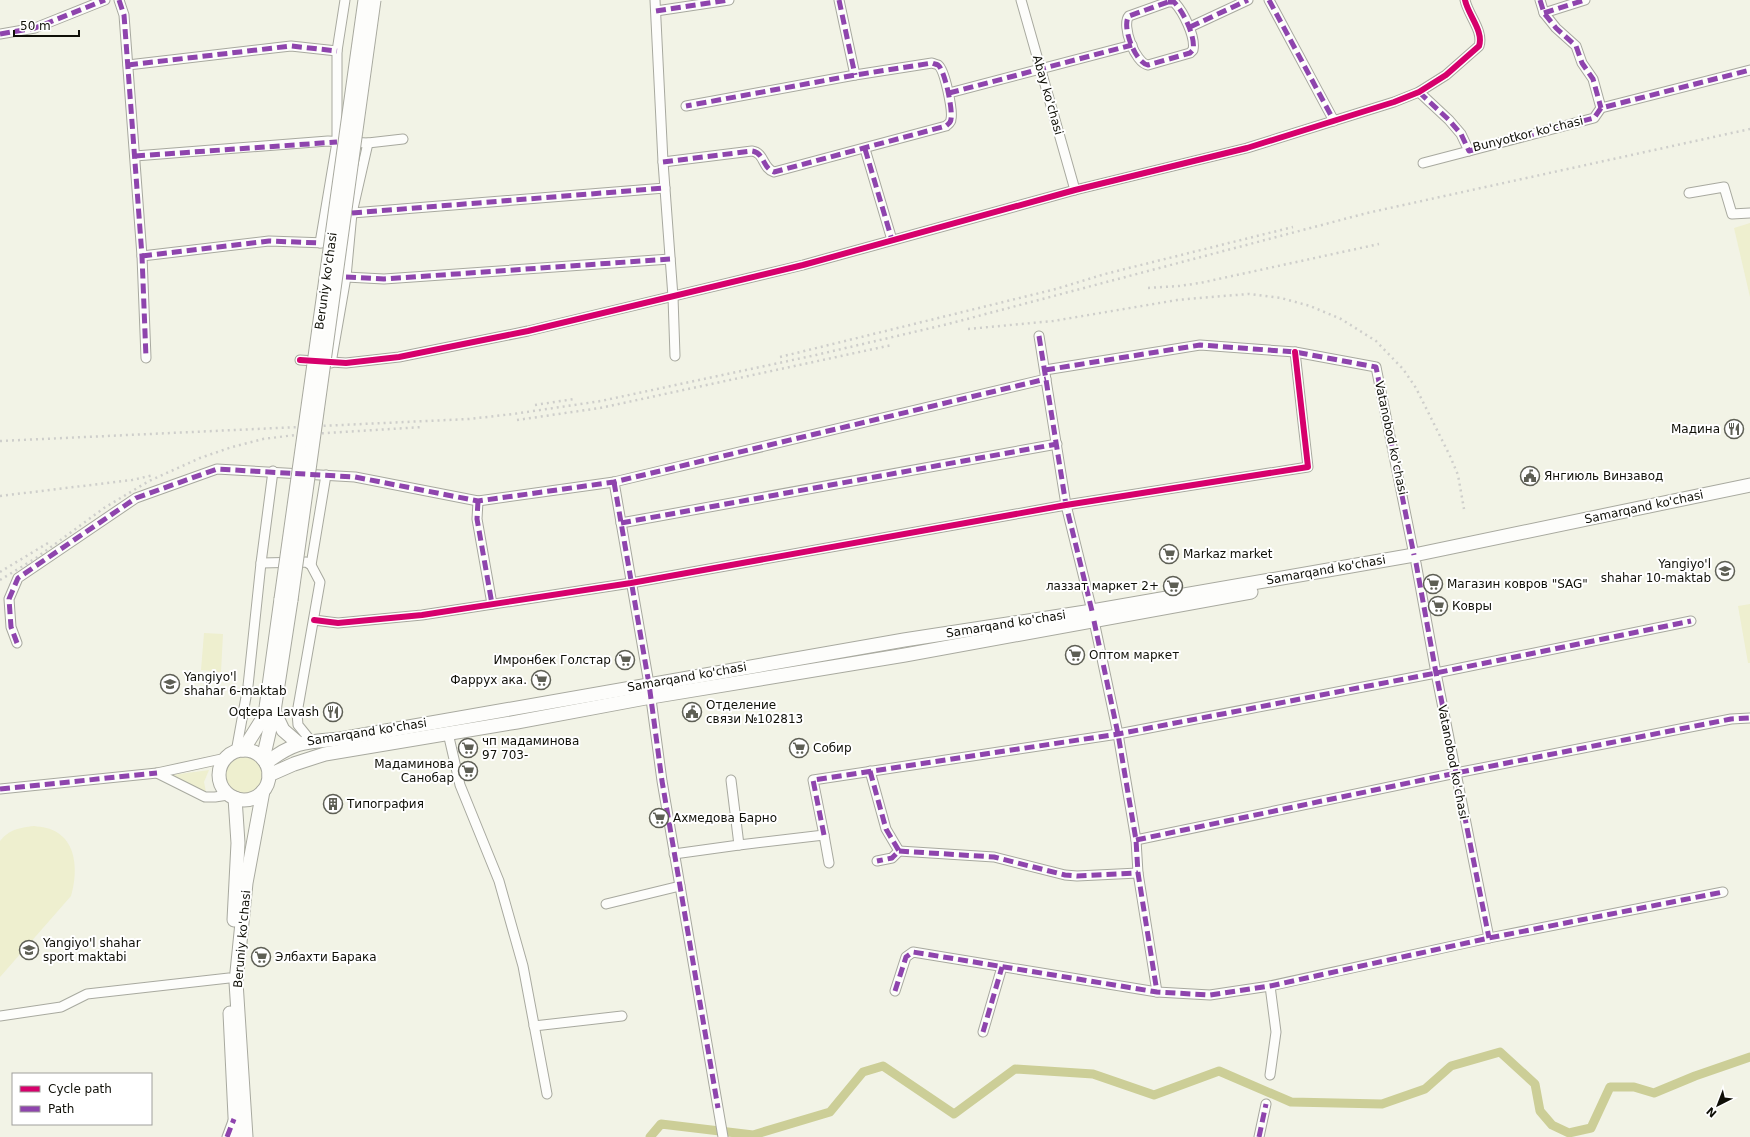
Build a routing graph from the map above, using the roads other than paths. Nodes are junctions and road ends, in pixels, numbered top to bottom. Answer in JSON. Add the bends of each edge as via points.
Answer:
{"nodes":[{"id":1,"x":105,"y":0,"type":"edge"},
{"id":2,"x":119,"y":0,"type":"edge"},
{"id":3,"x":345,"y":0,"type":"edge"},
{"id":4,"x":365,"y":0,"type":"edge"},
{"id":5,"x":374,"y":0,"type":"edge"},
{"id":6,"x":656,"y":0,"type":"edge"},
{"id":7,"x":729,"y":0,"type":"edge"},
{"id":8,"x":839,"y":0,"type":"edge"},
{"id":9,"x":1021,"y":0,"type":"edge"},
{"id":10,"x":1248,"y":0,"type":"edge"},
{"id":11,"x":1269,"y":0,"type":"edge"},
{"id":12,"x":1465,"y":0,"type":"edge"},
{"id":13,"x":1540,"y":0,"type":"edge"},
{"id":14,"x":1585,"y":0,"type":"edge"},
{"id":15,"x":656,"y":11,"type":"junction"},
{"id":16,"x":1544,"y":12,"type":"junction"},
{"id":17,"x":1190,"y":27,"type":"junction"},
{"id":18,"x":0,"y":34,"type":"edge"},
{"id":19,"x":1132,"y":45,"type":"junction"},
{"id":20,"x":337,"y":51,"type":"junction"},
{"id":21,"x":128,"y":65,"type":"junction"},
{"id":22,"x":1040,"y":68,"type":"junction"},
{"id":23,"x":1750,"y":70,"type":"edge"},
{"id":24,"x":855,"y":75,"type":"junction"},
{"id":25,"x":1419,"y":92,"type":"junction"},
{"id":26,"x":949,"y":93,"type":"junction"},
{"id":27,"x":686,"y":106,"type":"dead end"},
{"id":28,"x":1601,"y":108,"type":"junction"},
{"id":29,"x":1334,"y":121,"type":"junction"},
{"id":30,"x":403,"y":139,"type":"dead end"},
{"id":31,"x":337,"y":142,"type":"junction"},
{"id":32,"x":368,"y":143,"type":"junction"},
{"id":33,"x":864,"y":149,"type":"junction"},
{"id":34,"x":1469,"y":151,"type":"junction"},
{"id":35,"x":135,"y":156,"type":"junction"},
{"id":36,"x":663,"y":162,"type":"junction"},
{"id":37,"x":1423,"y":163,"type":"dead end"},
{"id":38,"x":665,"y":188,"type":"junction"},
{"id":39,"x":1074,"y":190,"type":"junction"},
{"id":40,"x":1689,"y":193,"type":"dead end"},
{"id":41,"x":352,"y":213,"type":"junction"},
{"id":42,"x":1750,"y":213,"type":"edge"},
{"id":43,"x":892,"y":240,"type":"junction"},
{"id":44,"x":320,"y":243,"type":"junction"},
{"id":45,"x":348,"y":246,"type":"junction"},
{"id":46,"x":142,"y":256,"type":"junction"},
{"id":47,"x":670,"y":259,"type":"junction"},
{"id":48,"x":346,"y":277,"type":"junction"},
{"id":49,"x":673,"y":297,"type":"junction"},
{"id":50,"x":1039,"y":336,"type":"dead end"},
{"id":51,"x":1295,"y":352,"type":"junction"},
{"id":52,"x":675,"y":356,"type":"dead end"},
{"id":53,"x":146,"y":358,"type":"dead end"},
{"id":54,"x":300,"y":360,"type":"dead end"},
{"id":55,"x":331,"y":363,"type":"junction"},
{"id":56,"x":1046,"y":375,"type":"junction"},
{"id":57,"x":1057,"y":444,"type":"junction"},
{"id":58,"x":273,"y":471,"type":"junction"},
{"id":59,"x":326,"y":475,"type":"junction"},
{"id":60,"x":614,"y":482,"type":"junction"},
{"id":61,"x":1750,"y":485,"type":"edge"},
{"id":62,"x":1750,"y":493,"type":"edge"},
{"id":63,"x":478,"y":502,"type":"junction"},
{"id":64,"x":1066,"y":505,"type":"junction"},
{"id":65,"x":621,"y":523,"type":"junction"},
{"id":66,"x":1415,"y":559,"type":"junction"},
{"id":67,"x":261,"y":564,"type":"junction"},
{"id":68,"x":312,"y":565,"type":"junction"},
{"id":69,"x":631,"y":583,"type":"junction"},
{"id":70,"x":286,"y":600,"type":"junction"},
{"id":71,"x":492,"y":604,"type":"junction"},
{"id":72,"x":1093,"y":616,"type":"junction"},
{"id":73,"x":314,"y":620,"type":"junction"},
{"id":74,"x":1691,"y":620,"type":"dead end"},
{"id":75,"x":17,"y":643,"type":"dead end"},
{"id":76,"x":1436,"y":673,"type":"junction"},
{"id":77,"x":649,"y":684,"type":"junction"},
{"id":78,"x":651,"y":697,"type":"junction"},
{"id":79,"x":274,"y":711,"type":"junction"},
{"id":80,"x":1750,"y":718,"type":"edge"},
{"id":81,"x":448,"y":733,"type":"junction"},
{"id":82,"x":1118,"y":734,"type":"junction"},
{"id":83,"x":311,"y":741,"type":"junction"},
{"id":84,"x":298,"y":744,"type":"junction"},
{"id":85,"x":235,"y":753,"type":"junction"},
{"id":86,"x":266,"y":766,"type":"junction"},
{"id":87,"x":870,"y":771,"type":"junction"},
{"id":88,"x":157,"y":773,"type":"junction"},
{"id":89,"x":1456,"y":773,"type":"junction"},
{"id":90,"x":731,"y":780,"type":"dead end"},
{"id":91,"x":0,"y":789,"type":"edge"},
{"id":92,"x":264,"y":791,"type":"junction"},
{"id":93,"x":232,"y":797,"type":"junction"},
{"id":94,"x":824,"y":834,"type":"junction"},
{"id":95,"x":1136,"y":840,"type":"junction"},
{"id":96,"x":739,"y":845,"type":"junction"},
{"id":97,"x":899,"y":851,"type":"junction"},
{"id":98,"x":674,"y":854,"type":"junction"},
{"id":99,"x":878,"y":861,"type":"dead end"},
{"id":100,"x":829,"y":863,"type":"dead end"},
{"id":101,"x":1138,"y":873,"type":"junction"},
{"id":102,"x":680,"y":886,"type":"junction"},
{"id":103,"x":1722,"y":892,"type":"dead end"},
{"id":104,"x":606,"y":904,"type":"dead end"},
{"id":105,"x":1489,"y":938,"type":"junction"},
{"id":106,"x":1002,"y":966,"type":"junction"},
{"id":107,"x":229,"y":978,"type":"junction"},
{"id":108,"x":1270,"y":986,"type":"junction"},
{"id":109,"x":895,"y":991,"type":"dead end"},
{"id":110,"x":1157,"y":992,"type":"junction"},
{"id":111,"x":0,"y":1016,"type":"edge"},
{"id":112,"x":622,"y":1016,"type":"dead end"},
{"id":113,"x":534,"y":1026,"type":"junction"},
{"id":114,"x":983,"y":1032,"type":"dead end"},
{"id":115,"x":1270,"y":1075,"type":"dead end"},
{"id":116,"x":547,"y":1094,"type":"dead end"},
{"id":117,"x":1266,"y":1104,"type":"dead end"},
{"id":118,"x":239,"y":1118,"type":"junction"},
{"id":119,"x":227,"y":1137,"type":"edge"},
{"id":120,"x":236,"y":1137,"type":"edge"},
{"id":121,"x":246,"y":1137,"type":"edge"},
{"id":122,"x":723,"y":1137,"type":"edge"},
{"id":123,"x":1259,"y":1137,"type":"edge"}],
"edges":[{"from":1,"to":18,"type":"street","via":[[35,28]]},
{"from":2,"to":21,"type":"street","via":[[124,15]]},
{"from":3,"to":20,"type":"street"},
{"from":4,"to":70,"type":"main road","name":"Beruniy ko'chasi","bridge":true},
{"from":5,"to":70,"type":"main road","name":"Beruniy ko'chasi","bridge":true},
{"from":6,"to":15,"type":"street"},
{"from":7,"to":15,"type":"street"},
{"from":8,"to":24,"type":"street"},
{"from":9,"to":22,"type":"street","name":"Abay ko'chasi"},
{"from":10,"to":17,"type":"street"},
{"from":11,"to":29,"type":"street"},
{"from":12,"to":25,"type":"street","via":[[1479,34],[1479,46],[1446,75]]},
{"from":13,"to":16,"type":"street"},
{"from":14,"to":16,"type":"street"},
{"from":15,"to":36,"type":"street"},
{"from":16,"to":28,"type":"street","via":[[1556,28],[1576,46],[1582,63],[1592,79]]},
{"from":17,"to":19,"type":"street","via":[[1194,50],[1190,52],[1148,65],[1138,59]]},
{"from":17,"to":19,"type":"street","via":[[1178,6],[1174,2],[1168,2],[1126,19]]},
{"from":19,"to":22,"type":"street"},
{"from":20,"to":21,"type":"street","via":[[291,46]]},
{"from":20,"to":31,"type":"street"},
{"from":21,"to":35,"type":"street"},
{"from":22,"to":26,"type":"street"},
{"from":22,"to":39,"type":"street","name":"Abay ko'chasi"},
{"from":23,"to":28,"type":"street","name":"Bunyotkor ko'chasi"},
{"from":24,"to":26,"type":"street","via":[[932,63],[942,69]]},
{"from":24,"to":27,"type":"street"},
{"from":25,"to":29,"type":"street"},
{"from":25,"to":34,"type":"street","name":"Bunyotkor ko'chasi","via":[[1461,134]]},
{"from":26,"to":33,"type":"street","via":[[952,118],[946,126]]},
{"from":28,"to":34,"type":"street","name":"Bunyotkor ko'chasi","via":[[1594,118]]},
{"from":29,"to":39,"type":"street","via":[[1247,148]]},
{"from":30,"to":32,"type":"street"},
{"from":31,"to":32,"type":"street"},
{"from":31,"to":35,"type":"street"},
{"from":31,"to":44,"type":"street"},
{"from":32,"to":41,"type":"street"},
{"from":33,"to":36,"type":"street","via":[[774,172],[769,171],[760,155],[752,151]]},
{"from":33,"to":43,"type":"street"},
{"from":34,"to":37,"type":"street"},
{"from":35,"to":46,"type":"street"},
{"from":36,"to":38,"type":"street"},
{"from":38,"to":41,"type":"street"},
{"from":38,"to":47,"type":"street"},
{"from":39,"to":43,"type":"street"},
{"from":40,"to":42,"type":"street","via":[[1724,187],[1732,214]]},
{"from":41,"to":45,"type":"street"},
{"from":43,"to":49,"type":"street"},
{"from":44,"to":45,"type":"street"},
{"from":44,"to":46,"type":"street","via":[[269,241]]},
{"from":45,"to":48,"type":"street"},
{"from":46,"to":53,"type":"street"},
{"from":47,"to":48,"type":"street","via":[[384,278]]},
{"from":47,"to":49,"type":"street"},
{"from":48,"to":55,"type":"street"},
{"from":49,"to":52,"type":"street"},
{"from":49,"to":55,"type":"street","via":[[528,331],[399,357]]},
{"from":50,"to":56,"type":"street"},
{"from":51,"to":56,"type":"street","name":"Vatanobod ko'chasi","via":[[1200,345]]},
{"from":51,"to":64,"type":"street","via":[[1308,467]]},
{"from":51,"to":66,"type":"street","name":"Vatanobod ko'chasi","via":[[1376,367]]},
{"from":54,"to":55,"type":"street"},
{"from":56,"to":57,"type":"street"},
{"from":56,"to":60,"type":"street","name":"Vatanobod ko'chasi"},
{"from":57,"to":64,"type":"street"},
{"from":57,"to":65,"type":"street"},
{"from":58,"to":59,"type":"street","name":"Vatanobod ko'chasi"},
{"from":58,"to":67,"type":"street","name":"Beruniy ko'chasi"},
{"from":58,"to":75,"type":"street","name":"Vatanobod ko'chasi","via":[[217,469],[136,498],[52,554],[18,578],[9,600],[11,627]]},
{"from":59,"to":63,"type":"street","name":"Vatanobod ko'chasi","via":[[355,477]]},
{"from":59,"to":68,"type":"street"},
{"from":60,"to":63,"type":"street","name":"Vatanobod ko'chasi"},
{"from":60,"to":65,"type":"street"},
{"from":61,"to":66,"type":"main road","name":"Samarqand ko'chasi"},
{"from":62,"to":66,"type":"main road","name":"Samarqand ko'chasi"},
{"from":63,"to":71,"type":"street","via":[[478,519]]},
{"from":64,"to":69,"type":"street"},
{"from":64,"to":72,"type":"street"},
{"from":65,"to":69,"type":"street"},
{"from":66,"to":72,"type":"main road","name":"Samarqand ko'chasi"},
{"from":66,"to":76,"type":"street","name":"Vatanobod ko'chasi"},
{"from":67,"to":68,"type":"street","via":[[306,562]]},
{"from":67,"to":85,"type":"street","name":"Beruniy ko'chasi","via":[[248,686]]},
{"from":68,"to":73,"type":"street","via":[[320,582]]},
{"from":69,"to":71,"type":"street"},
{"from":69,"to":77,"type":"street"},
{"from":70,"to":79,"type":"main road","name":"Beruniy ko'chasi"},
{"from":70,"to":85,"type":"main road","name":"Beruniy ko'chasi","via":[[265,715]]},
{"from":71,"to":73,"type":"street","via":[[422,615],[338,623]]},
{"from":72,"to":77,"type":"main road","name":"Samarqand ko'chasi","via":[[904,640]]},
{"from":72,"to":78,"type":"main road","name":"Samarqand ko'chasi","via":[[897,657]]},
{"from":72,"to":82,"type":"street"},
{"from":73,"to":83,"type":"street","via":[[297,713],[298,725]]},
{"from":74,"to":76,"type":"street"},
{"from":76,"to":82,"type":"street"},
{"from":76,"to":89,"type":"street","name":"Vatanobod ko'chasi"},
{"from":77,"to":78,"type":"street"},
{"from":77,"to":83,"type":"main road","name":"Samarqand ko'chasi","via":[[340,739]]},
{"from":78,"to":81,"type":"main road","name":"Samarqand ko'chasi"},
{"from":78,"to":98,"type":"street"},
{"from":79,"to":84,"type":"main road","via":[[283,730]]},
{"from":79,"to":86,"type":"main road","name":"Beruniy ko'chasi"},
{"from":80,"to":89,"type":"street","via":[[1731,719]]},
{"from":81,"to":86,"type":"main road","name":"Samarqand ko'chasi","via":[[325,754],[294,764]]},
{"from":81,"to":113,"type":"street","via":[[460,785],[499,881],[523,966]]},
{"from":82,"to":87,"type":"street"},
{"from":82,"to":95,"type":"street"},
{"from":83,"to":84,"type":"main road","name":"Samarqand ko'chasi"},
{"from":84,"to":86,"type":"main road","name":"Samarqand ko'chasi","via":[[288,747]]},
{"from":85,"to":86,"type":"main road","via":[[250,751]]},
{"from":85,"to":88,"type":"street"},
{"from":85,"to":93,"type":"main road","name":"Beruniy ko'chasi","via":[[221,765],[219,773],[223,788]]},
{"from":86,"to":92,"type":"main road","name":"Beruniy ko'chasi","via":[[268,783]]},
{"from":87,"to":94,"type":"street","via":[[813,780]]},
{"from":87,"to":97,"type":"street","via":[[886,829]]},
{"from":88,"to":91,"type":"street"},
{"from":88,"to":93,"type":"street","via":[[205,797]]},
{"from":89,"to":95,"type":"street"},
{"from":89,"to":105,"type":"street","name":"Vatanobod ko'chasi"},
{"from":90,"to":96,"type":"street"},
{"from":92,"to":93,"type":"main road","via":[[251,799]]},
{"from":92,"to":118,"type":"main road","name":"Beruniy ko'chasi","via":[[246,883],[236,982]]},
{"from":93,"to":107,"type":"main road","name":"Beruniy ko'chasi","via":[[238,843]]},
{"from":94,"to":96,"type":"street"},
{"from":94,"to":100,"type":"street"},
{"from":95,"to":101,"type":"street"},
{"from":96,"to":98,"type":"street"},
{"from":97,"to":99,"type":"street","via":[[892,858]]},
{"from":97,"to":101,"type":"street","via":[[994,856],[1065,875]]},
{"from":98,"to":102,"type":"street"},
{"from":101,"to":110,"type":"street"},
{"from":102,"to":104,"type":"street"},
{"from":102,"to":122,"type":"street"},
{"from":103,"to":105,"type":"street"},
{"from":105,"to":108,"type":"street"},
{"from":106,"to":109,"type":"street","via":[[912,952],[906,957]]},
{"from":106,"to":110,"type":"street"},
{"from":106,"to":114,"type":"street"},
{"from":107,"to":111,"type":"street","via":[[87,994],[61,1007]]},
{"from":107,"to":118,"type":"main road","name":"Beruniy ko'chasi"},
{"from":108,"to":110,"type":"street","via":[[1210,994]]},
{"from":108,"to":115,"type":"street","via":[[1276,1032]]},
{"from":112,"to":113,"type":"street"},
{"from":113,"to":116,"type":"street"},
{"from":117,"to":123,"type":"street"},
{"from":118,"to":119,"type":"street"},
{"from":118,"to":120,"type":"main road","name":"Beruniy ko'chasi"},
{"from":118,"to":121,"type":"main road","name":"Beruniy ko'chasi"}]}
